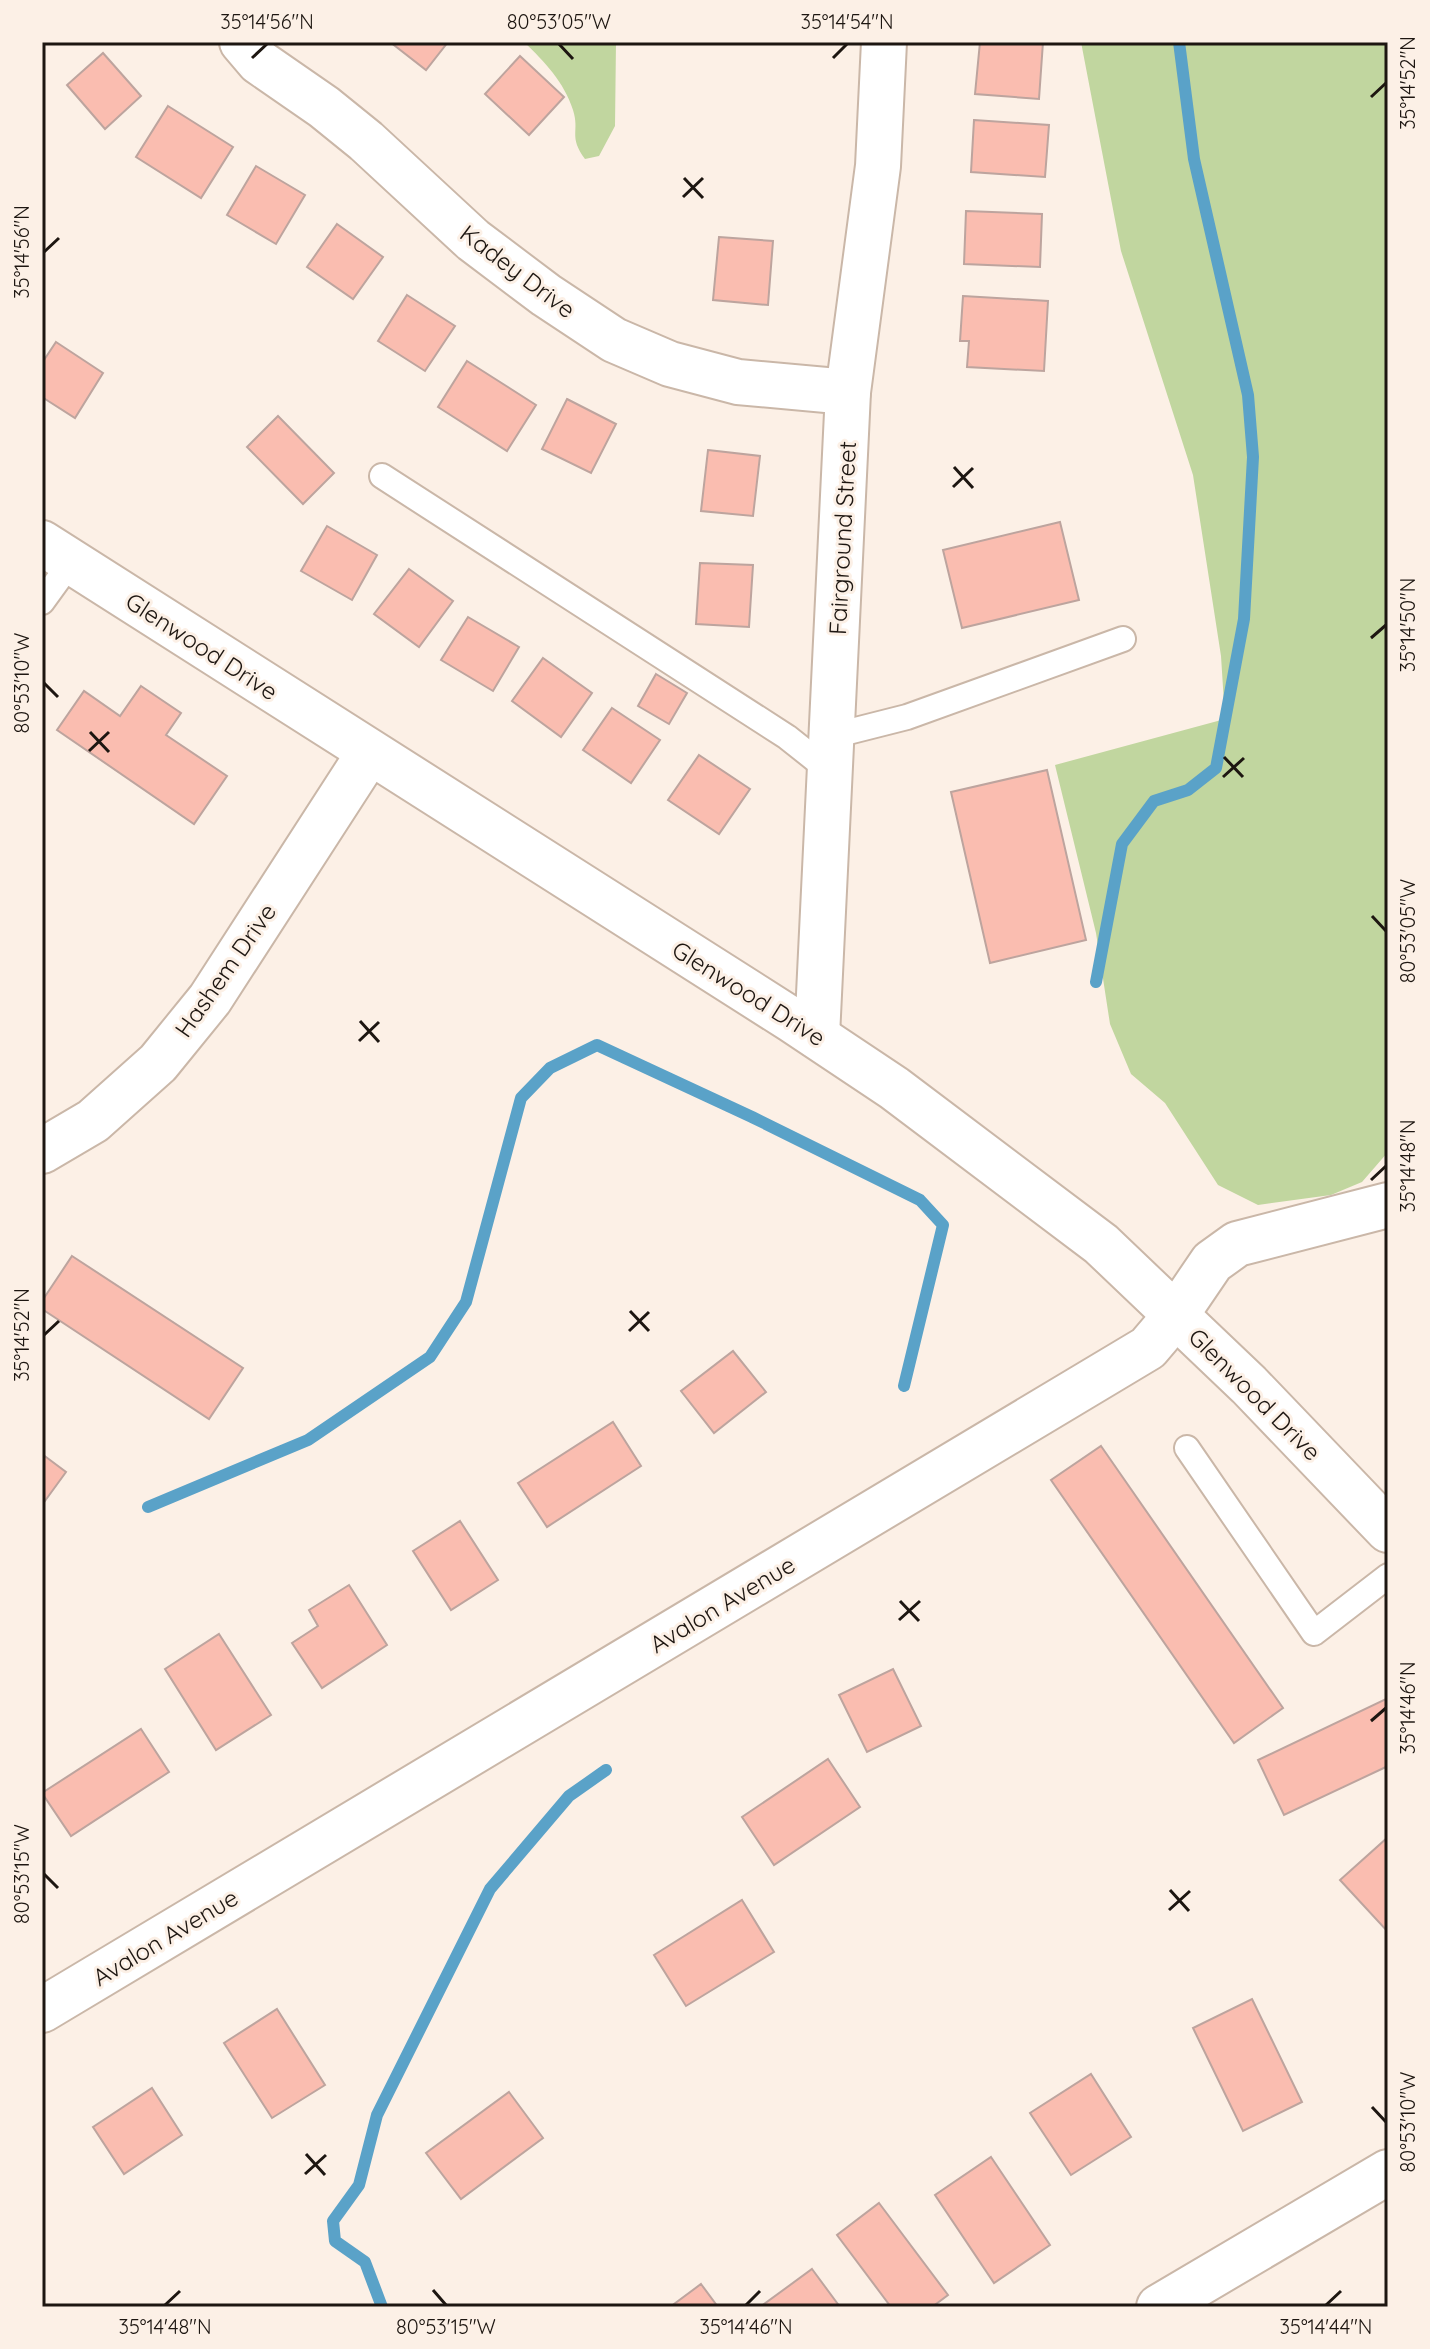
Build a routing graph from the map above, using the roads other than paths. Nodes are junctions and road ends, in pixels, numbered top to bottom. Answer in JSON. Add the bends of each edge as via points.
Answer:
{"nodes":[{"id":1,"x":242,"y":42,"type":"edge"},
{"id":2,"x":884,"y":42,"type":"edge"},
{"id":3,"x":848,"y":392,"type":"junction"},
{"id":4,"x":382,"y":476,"type":"dead end"},
{"id":5,"x":56,"y":552,"type":"edge"},
{"id":6,"x":42,"y":602,"type":"edge"},
{"id":7,"x":1123,"y":639,"type":"dead end"},
{"id":8,"x":369,"y":753,"type":"junction"},
{"id":9,"x":832,"y":754,"type":"junction"},
{"id":10,"x":817,"y":1036,"type":"junction"},
{"id":11,"x":42,"y":1151,"type":"edge"},
{"id":12,"x":1388,"y":1205,"type":"edge"},
{"id":13,"x":1176,"y":1315,"type":"junction"},
{"id":14,"x":1187,"y":1448,"type":"dead end"},
{"id":15,"x":1388,"y":1530,"type":"edge"},
{"id":16,"x":1388,"y":1576,"type":"edge"},
{"id":17,"x":42,"y":2010,"type":"edge"},
{"id":18,"x":1388,"y":2172,"type":"edge"},
{"id":19,"x":1159,"y":2307,"type":"edge"}],
"edges":[{"from":1,"to":3,"type":"street","name":"Kadey Drive","via":[[259,62],[366,141],[473,240],[614,340],[670,364],[738,382]]},
{"from":2,"to":3,"type":"street","name":"Fairground Street","via":[[878,166]]},
{"from":3,"to":9,"type":"street","name":"Fairground Street"},
{"from":4,"to":9,"type":"lane","via":[[787,737]]},
{"from":5,"to":6,"type":"lane"},
{"from":5,"to":8,"type":"street","name":"Glenwood Drive"},
{"from":7,"to":9,"type":"lane","via":[[907,717]]},
{"from":8,"to":10,"type":"street","name":"Glenwood Drive"},
{"from":8,"to":11,"type":"street","name":"Hashem Drive","via":[[210,999],[158,1063],[93,1121]]},
{"from":9,"to":10,"type":"street","name":"Fairground Street"},
{"from":10,"to":13,"type":"street","name":"Glenwood Drive","via":[[1101,1244]]},
{"from":12,"to":13,"type":"street","name":"Avalon Avenue","via":[[1237,1244],[1212,1262]]},
{"from":13,"to":15,"type":"street","name":"Glenwood Drive"},
{"from":13,"to":17,"type":"street","name":"Avalon Avenue","via":[[1148,1348]]},
{"from":14,"to":16,"type":"lane","via":[[1314,1633]]},
{"from":18,"to":19,"type":"street"}]}
